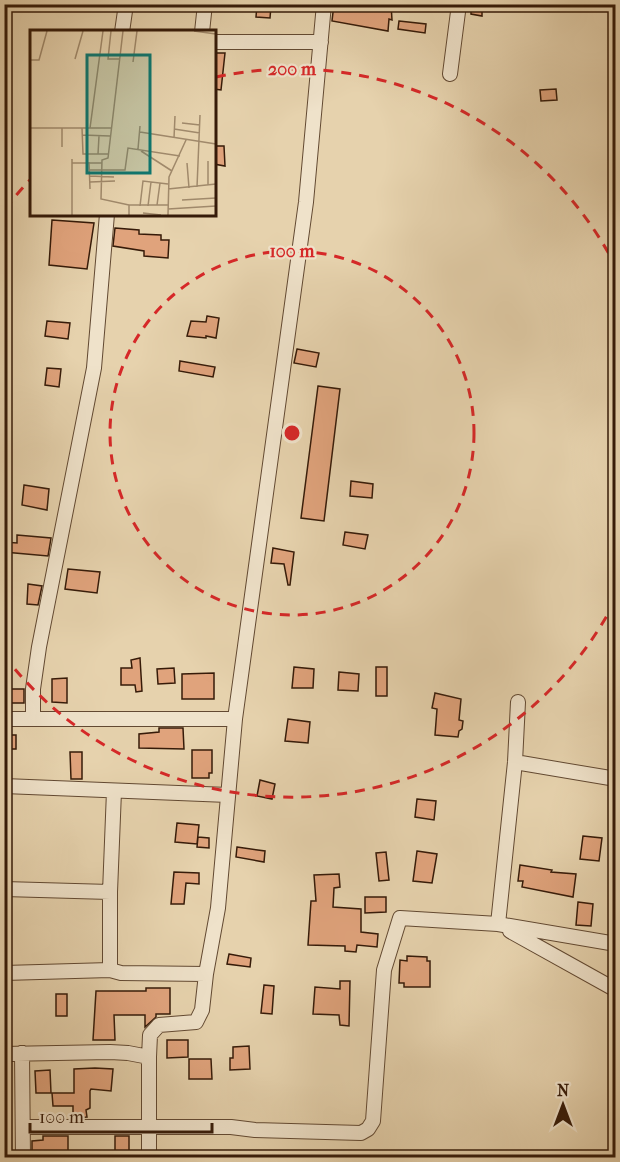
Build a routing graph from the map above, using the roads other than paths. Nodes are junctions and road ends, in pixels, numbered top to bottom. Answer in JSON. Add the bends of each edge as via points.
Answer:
{"nodes":[{"id":1,"x":126,"y":4,"type":"edge"},
{"id":2,"x":205,"y":4,"type":"edge"},
{"id":3,"x":324,"y":4,"type":"edge"},
{"id":4,"x":459,"y":4,"type":"edge"},
{"id":5,"x":123,"y":30,"type":"edge"},
{"id":6,"x":202,"y":30,"type":"edge"},
{"id":7,"x":216,"y":42,"type":"edge"},
{"id":8,"x":321,"y":42,"type":"junction"},
{"id":9,"x":450,"y":74,"type":"dead end"},
{"id":10,"x":107,"y":216,"type":"edge"},
{"id":11,"x":518,"y":702,"type":"dead end"},
{"id":12,"x":4,"y":719,"type":"edge"},
{"id":13,"x":33,"y":719,"type":"junction"},
{"id":14,"x":235,"y":719,"type":"junction"},
{"id":15,"x":515,"y":762,"type":"junction"},
{"id":16,"x":615,"y":779,"type":"edge"},
{"id":17,"x":4,"y":786,"type":"edge"},
{"id":18,"x":114,"y":791,"type":"junction"},
{"id":19,"x":228,"y":795,"type":"junction"},
{"id":20,"x":4,"y":889,"type":"edge"},
{"id":21,"x":110,"y":892,"type":"junction"},
{"id":22,"x":498,"y":924,"type":"junction"},
{"id":23,"x":615,"y":944,"type":"edge"},
{"id":24,"x":110,"y":970,"type":"junction"},
{"id":25,"x":4,"y":974,"type":"edge"},
{"id":26,"x":206,"y":974,"type":"junction"},
{"id":27,"x":615,"y":990,"type":"edge"},
{"id":28,"x":22,"y":1053,"type":"junction"},
{"id":29,"x":4,"y":1054,"type":"edge"},
{"id":30,"x":148,"y":1058,"type":"junction"},
{"id":31,"x":150,"y":1126,"type":"junction"},
{"id":32,"x":23,"y":1127,"type":"junction"},
{"id":33,"x":23,"y":1158,"type":"edge"},
{"id":34,"x":149,"y":1158,"type":"edge"}],
"edges":[{"from":1,"to":5,"type":"street"},
{"from":2,"to":6,"type":"street"},
{"from":3,"to":8,"type":"street"},
{"from":4,"to":9,"type":"street"},
{"from":7,"to":8,"type":"street"},
{"from":8,"to":14,"type":"street","via":[[306,202]]},
{"from":10,"to":13,"type":"street","via":[[94,368],[39,648]]},
{"from":11,"to":15,"type":"street"},
{"from":12,"to":13,"type":"street"},
{"from":13,"to":14,"type":"street"},
{"from":14,"to":19,"type":"street"},
{"from":15,"to":16,"type":"street"},
{"from":15,"to":22,"type":"street"},
{"from":17,"to":18,"type":"street"},
{"from":18,"to":19,"type":"street"},
{"from":18,"to":21,"type":"street"},
{"from":19,"to":26,"type":"street","via":[[218,908]]},
{"from":20,"to":21,"type":"street"},
{"from":21,"to":24,"type":"street"},
{"from":22,"to":23,"type":"street"},
{"from":22,"to":27,"type":"street"},
{"from":22,"to":31,"type":"street","via":[[400,918],[384,970],[373,1121],[368,1129],[349,1132]]},
{"from":24,"to":25,"type":"street"},
{"from":24,"to":26,"type":"street"},
{"from":26,"to":30,"type":"street","via":[[202,1010],[196,1022],[159,1025],[150,1035]]},
{"from":28,"to":29,"type":"street"},
{"from":28,"to":30,"type":"street","via":[[110,1052]]},
{"from":28,"to":32,"type":"street"},
{"from":30,"to":31,"type":"street"},
{"from":31,"to":32,"type":"street"},
{"from":31,"to":34,"type":"street"},
{"from":32,"to":33,"type":"street"}]}
